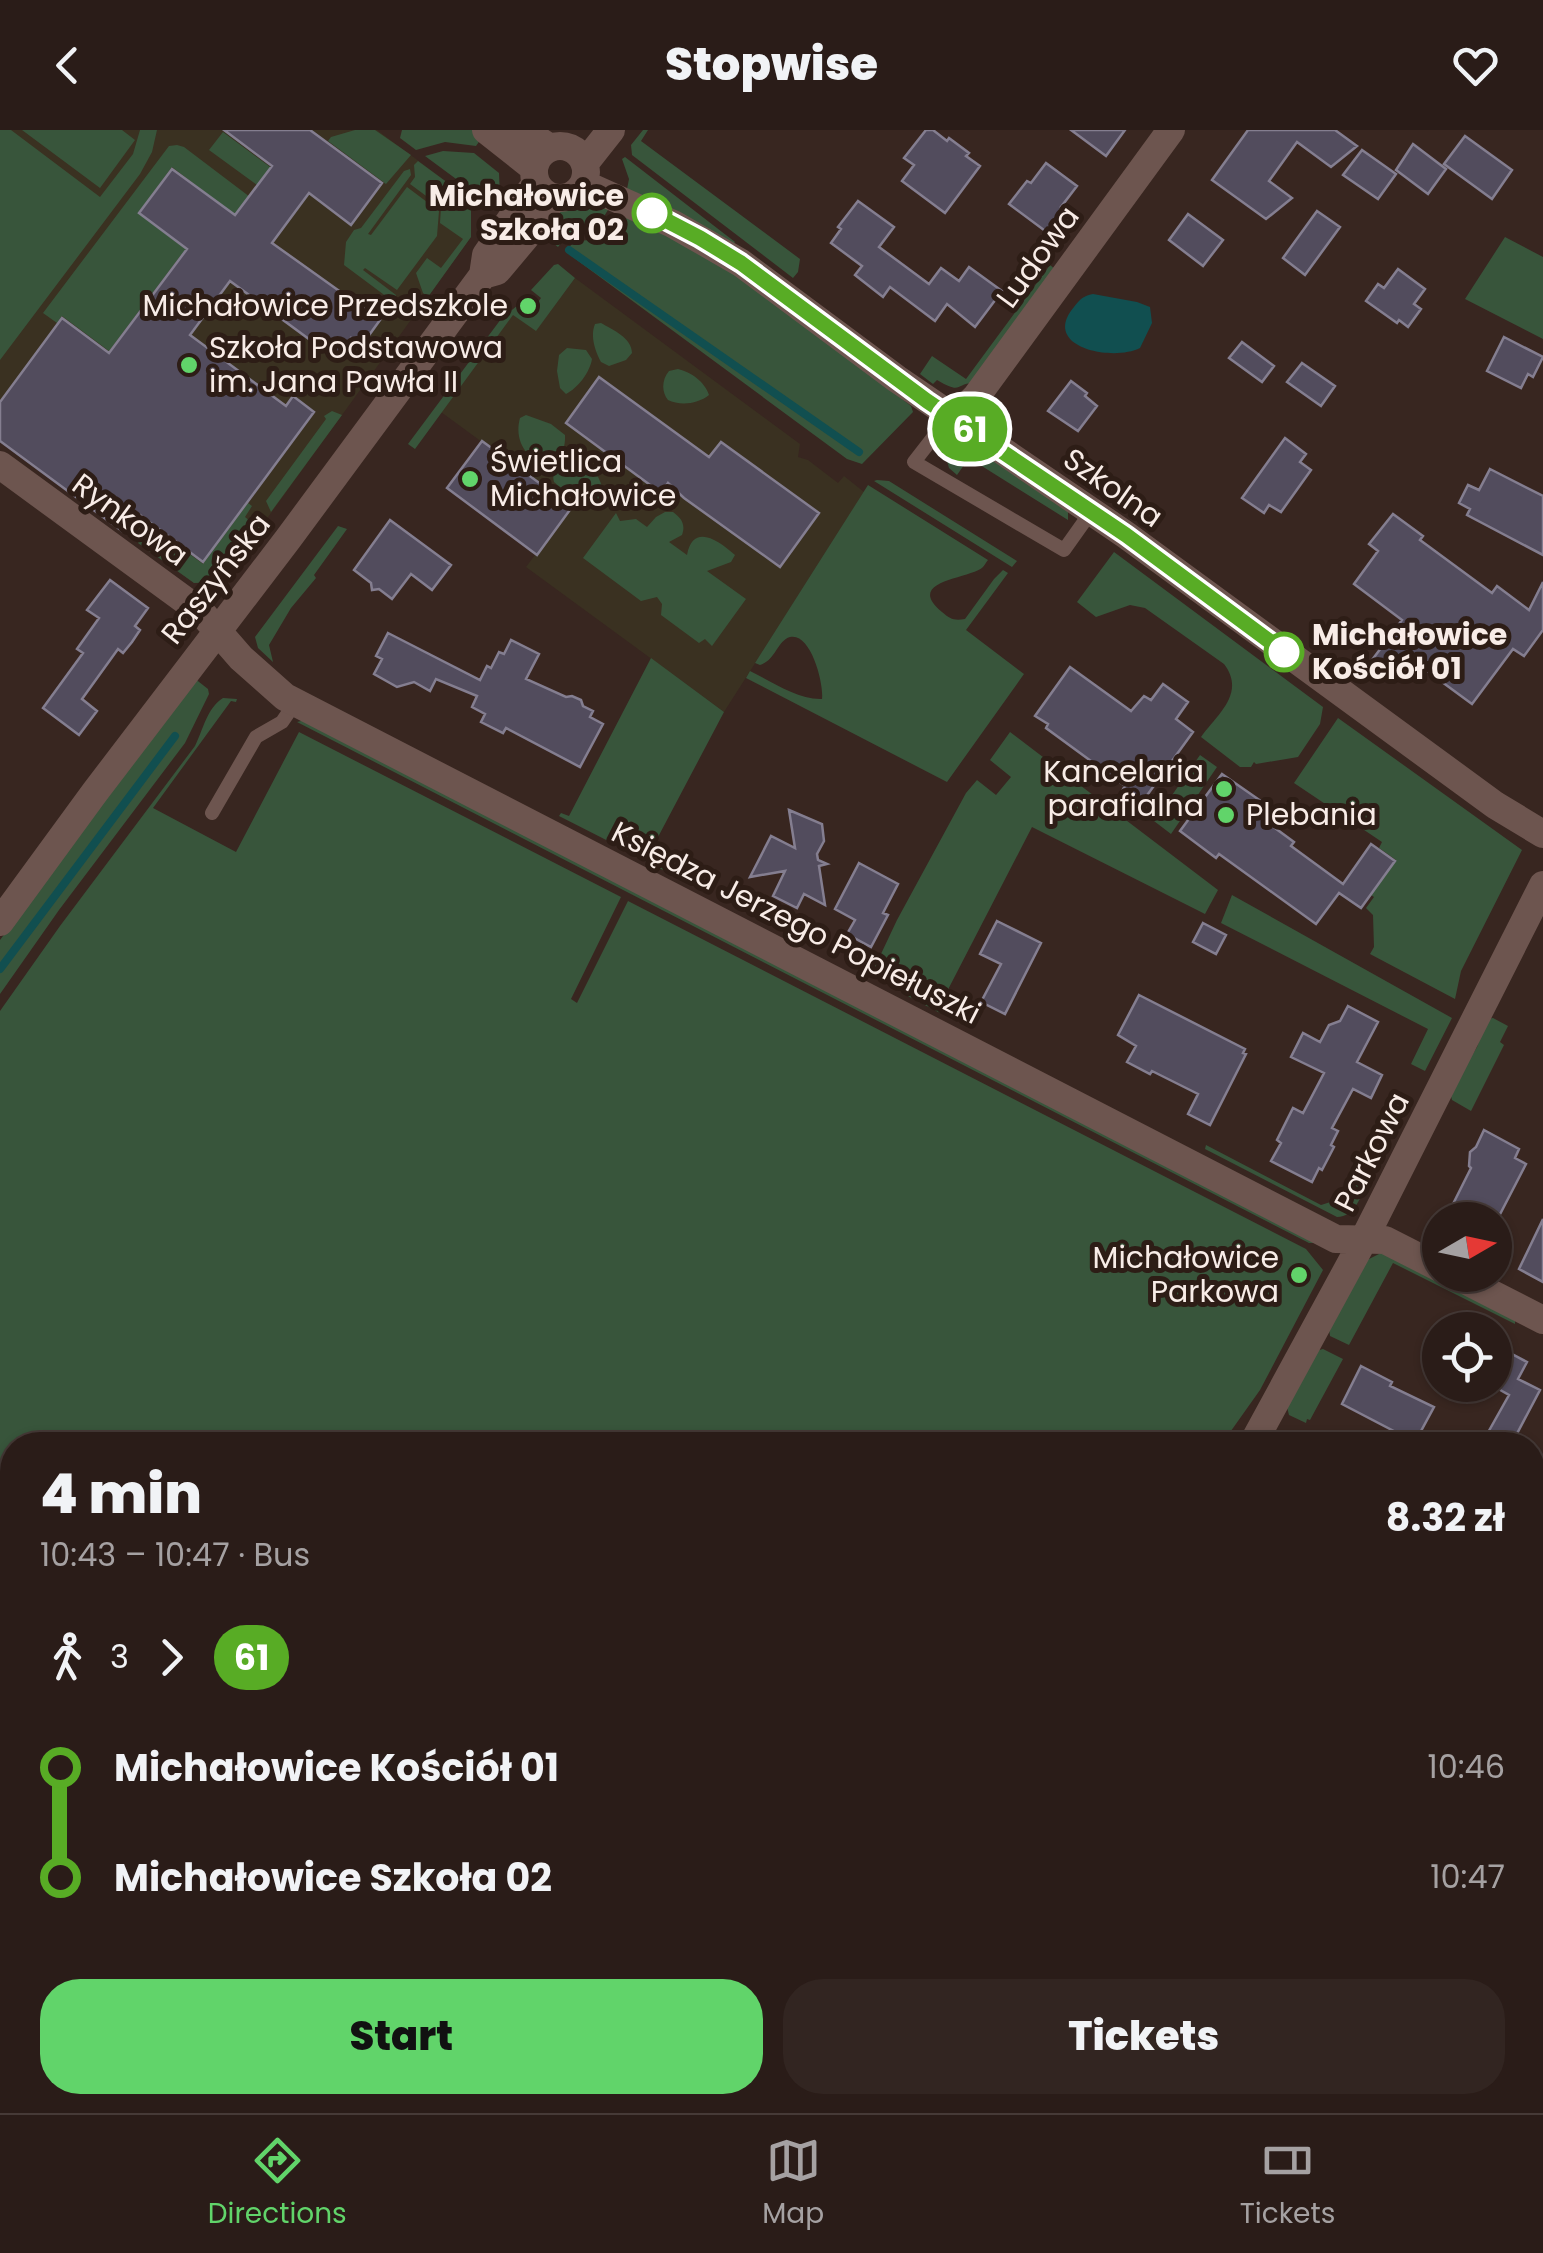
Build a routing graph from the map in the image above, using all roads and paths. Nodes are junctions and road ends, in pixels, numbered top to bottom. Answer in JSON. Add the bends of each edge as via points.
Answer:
{"nodes":[{"id":1,"x":486,"y":130,"type":"edge"},
{"id":2,"x":522,"y":130,"type":"edge"},
{"id":3,"x":611,"y":130,"type":"edge"},
{"id":4,"x":1172,"y":130,"type":"edge"},
{"id":5,"x":561,"y":165,"type":"edge"},
{"id":6,"x":954,"y":418,"type":"junction"},
{"id":7,"x":0,"y":465,"type":"edge"},
{"id":8,"x":1091,"y":512,"type":"junction"},
{"id":9,"x":217,"y":630,"type":"junction"},
{"id":10,"x":295,"y":703,"type":"junction"},
{"id":11,"x":212,"y":814,"type":"dead end"},
{"id":12,"x":1543,"y":834,"type":"edge"},
{"id":13,"x":1543,"y":885,"type":"edge"},
{"id":14,"x":0,"y":922,"type":"edge"},
{"id":15,"x":1364,"y":1239,"type":"junction"},
{"id":16,"x":1422,"y":1259,"type":"edge"},
{"id":17,"x":1488,"y":1292,"type":"edge"},
{"id":18,"x":1543,"y":1320,"type":"edge"},
{"id":19,"x":1259,"y":1432,"type":"edge"}],
"edges":[{"from":1,"to":5,"type":"street","name":"Szkolna"},
{"from":2,"to":5,"type":"street","name":"Szkolna"},
{"from":3,"to":5,"type":"street","name":"Raszyńska"},
{"from":4,"to":6,"type":"street","name":"Ludowa"},
{"from":5,"to":6,"type":"street","name":"Szkolna","via":[[741,263]]},
{"from":5,"to":9,"type":"street","name":"Raszyńska","via":[[528,233],[497,271],[484,275]]},
{"from":6,"to":8,"type":"street","name":"Szkolna"},
{"from":6,"to":8,"type":"lane","via":[[914,462],[1064,550]]},
{"from":7,"to":9,"type":"street","name":"Rynkowa"},
{"from":8,"to":12,"type":"street","name":"Szkolna"},
{"from":9,"to":10,"type":"street","name":"Księdza Jerzego Popiełuszki"},
{"from":9,"to":14,"type":"street","name":"Raszyńska"},
{"from":10,"to":11,"type":"lane","via":[[282,722],[256,737]]},
{"from":10,"to":15,"type":"street","name":"Księdza Jerzego Popiełuszki","via":[[1318,1229],[1340,1240]]},
{"from":13,"to":15,"type":"street","name":"Parkowa"},
{"from":15,"to":16,"type":"street","name":"Księdza Jerzego Popiełuszki","via":[[1389,1242]]},
{"from":15,"to":19,"type":"street","name":"Parkowa"},
{"from":17,"to":18,"type":"street"}]}
